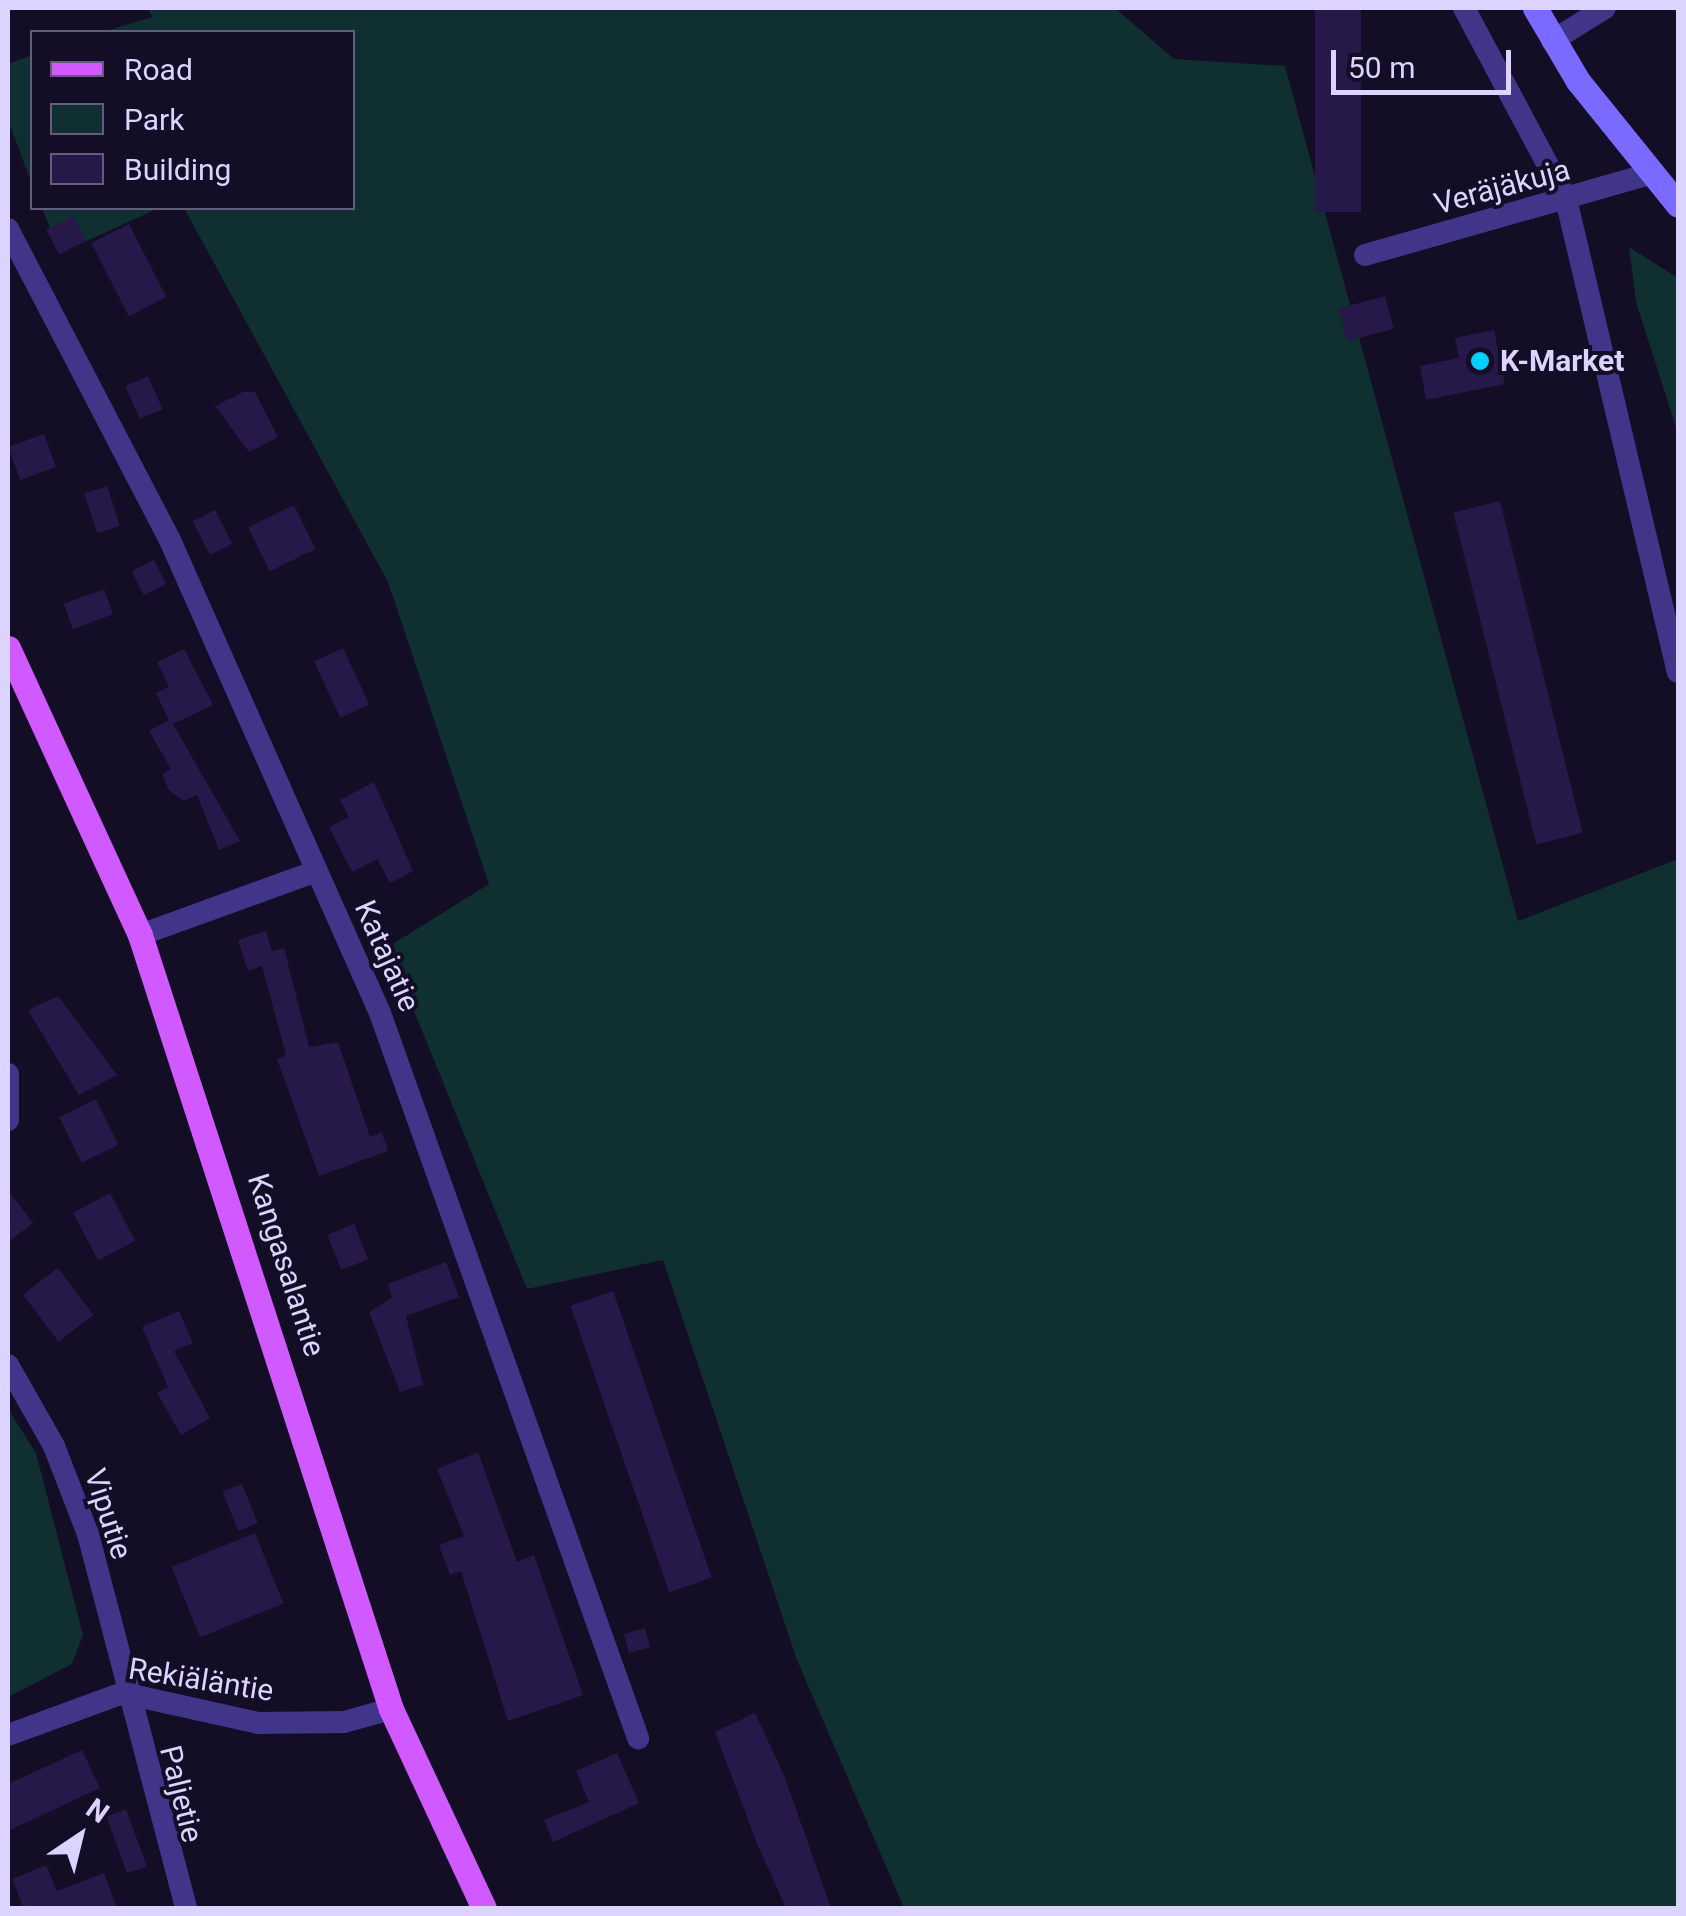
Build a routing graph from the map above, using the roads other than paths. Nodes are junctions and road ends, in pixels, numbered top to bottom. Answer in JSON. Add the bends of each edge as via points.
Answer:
{"nodes":[{"id":1,"x":1464,"y":8,"type":"edge"},
{"id":2,"x":1535,"y":8,"type":"edge"},
{"id":3,"x":1605,"y":8,"type":"edge"},
{"id":4,"x":1552,"y":40,"type":"junction"},
{"id":5,"x":1652,"y":173,"type":"junction"},
{"id":6,"x":1566,"y":199,"type":"junction"},
{"id":7,"x":1678,"y":206,"type":"edge"},
{"id":8,"x":8,"y":228,"type":"edge"},
{"id":9,"x":1365,"y":255,"type":"dead end"},
{"id":10,"x":8,"y":648,"type":"edge"},
{"id":11,"x":1678,"y":672,"type":"edge"},
{"id":12,"x":317,"y":871,"type":"junction"},
{"id":13,"x":140,"y":935,"type":"junction"},
{"id":14,"x":8,"y":1074,"type":"edge"},
{"id":15,"x":8,"y":1120,"type":"edge"},
{"id":16,"x":8,"y":1365,"type":"edge"},
{"id":17,"x":123,"y":1693,"type":"junction"},
{"id":18,"x":391,"y":1709,"type":"junction"},
{"id":19,"x":8,"y":1736,"type":"edge"},
{"id":20,"x":638,"y":1738,"type":"dead end"},
{"id":21,"x":186,"y":1908,"type":"edge"},
{"id":22,"x":484,"y":1908,"type":"edge"}],
"edges":[{"from":1,"to":6,"type":"street"},
{"from":2,"to":4,"type":"main road"},
{"from":3,"to":4,"type":"street"},
{"from":4,"to":5,"type":"main road"},
{"from":5,"to":6,"type":"street","name":"Veräjäkuja"},
{"from":5,"to":7,"type":"main road"},
{"from":6,"to":9,"type":"street","name":"Veräjäkuja"},
{"from":6,"to":11,"type":"street"},
{"from":8,"to":12,"type":"street","name":"Katajatie","via":[[168,538]]},
{"from":10,"to":13,"type":"main road","name":"Kangasalantie"},
{"from":12,"to":13,"type":"street"},
{"from":12,"to":20,"type":"street","name":"Katajatie","via":[[458,1218]]},
{"from":13,"to":18,"type":"main road","name":"Kangasalantie"},
{"from":14,"to":15,"type":"street"},
{"from":16,"to":17,"type":"street","name":"Viputie","via":[[88,1534]]},
{"from":17,"to":18,"type":"street","name":"Rekiäläntie","via":[[258,1723],[344,1722]]},
{"from":17,"to":19,"type":"street","name":"Rekiäläntie"},
{"from":17,"to":21,"type":"street","name":"Paljetie"},
{"from":18,"to":22,"type":"main road","name":"Kangasalantie"}]}
